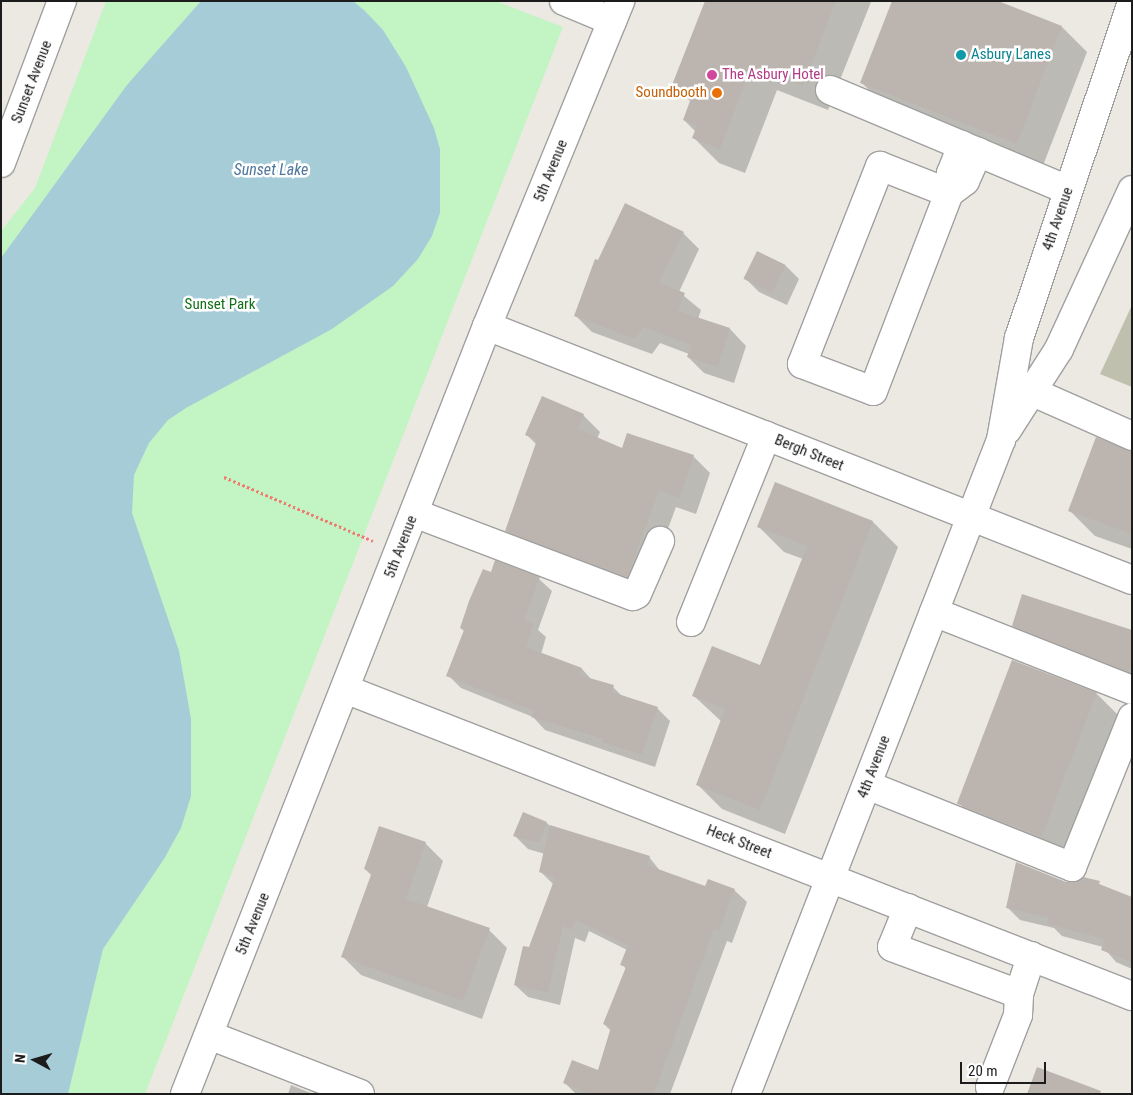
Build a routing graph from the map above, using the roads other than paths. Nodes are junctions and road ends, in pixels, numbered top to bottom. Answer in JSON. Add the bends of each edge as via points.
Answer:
{"nodes":[{"id":1,"x":62,"y":1,"type":"edge"},
{"id":2,"x":564,"y":1,"type":"edge"},
{"id":3,"x":1127,"y":3,"type":"edge"},
{"id":4,"x":616,"y":11,"type":"edge"},
{"id":5,"x":830,"y":90,"type":"dead end"},
{"id":6,"x":970,"y":148,"type":"junction"},
{"id":7,"x":1,"y":163,"type":"edge"},
{"id":8,"x":1068,"y":190,"type":"junction"},
{"id":9,"x":1132,"y":190,"type":"edge"},
{"id":10,"x":949,"y":193,"type":"junction"},
{"id":11,"x":487,"y":326,"type":"junction"},
{"id":12,"x":1022,"y":386,"type":"junction"},
{"id":13,"x":766,"y":436,"type":"junction"},
{"id":14,"x":1132,"y":436,"type":"edge"},
{"id":15,"x":414,"y":513,"type":"junction"},
{"id":16,"x":971,"y":517,"type":"junction"},
{"id":17,"x":660,"y":540,"type":"dead end"},
{"id":18,"x":1132,"y":580,"type":"edge"},
{"id":19,"x":934,"y":612,"type":"junction"},
{"id":20,"x":691,"y":622,"type":"dead end"},
{"id":21,"x":346,"y":689,"type":"junction"},
{"id":22,"x":1132,"y":690,"type":"edge"},
{"id":23,"x":1132,"y":718,"type":"edge"},
{"id":24,"x":867,"y":785,"type":"junction"},
{"id":25,"x":831,"y":877,"type":"junction"},
{"id":26,"x":908,"y":908,"type":"junction"},
{"id":27,"x":1032,"y":956,"type":"junction"},
{"id":28,"x":1019,"y":994,"type":"junction"},
{"id":29,"x":1132,"y":996,"type":"edge"},
{"id":30,"x":209,"y":1035,"type":"junction"},
{"id":31,"x":990,"y":1087,"type":"dead end"},
{"id":32,"x":185,"y":1094,"type":"edge"},
{"id":33,"x":360,"y":1094,"type":"edge"},
{"id":34,"x":746,"y":1094,"type":"edge"}],
"edges":[{"from":1,"to":7,"type":"street","name":"Sunset Avenue"},
{"from":2,"to":4,"type":"street"},
{"from":3,"to":8,"type":"street","name":"4th Avenue"},
{"from":4,"to":11,"type":"street","name":"5th Avenue"},
{"from":5,"to":6,"type":"street"},
{"from":6,"to":8,"type":"street"},
{"from":6,"to":10,"type":"street","via":[[965,181]]},
{"from":8,"to":12,"type":"street","name":"4th Avenue","via":[[1018,338]]},
{"from":9,"to":12,"type":"street","name":"4th Avenue","via":[[1059,349]]},
{"from":10,"to":10,"type":"street","via":[[873,390],[802,364],[880,166]]},
{"from":11,"to":13,"type":"street","name":"Bergh Street"},
{"from":11,"to":15,"type":"street","name":"5th Avenue"},
{"from":12,"to":14,"type":"street"},
{"from":12,"to":16,"type":"street","name":"4th Avenue"},
{"from":13,"to":16,"type":"street","name":"Bergh Street"},
{"from":13,"to":20,"type":"street"},
{"from":15,"to":17,"type":"street","via":[[633,596],[637,594]]},
{"from":15,"to":21,"type":"street","name":"5th Avenue"},
{"from":16,"to":18,"type":"street","name":"Bergh Street"},
{"from":16,"to":19,"type":"street","name":"4th Avenue"},
{"from":19,"to":22,"type":"street"},
{"from":19,"to":24,"type":"street","name":"4th Avenue"},
{"from":21,"to":25,"type":"street","name":"Heck Street"},
{"from":21,"to":30,"type":"street","name":"5th Avenue"},
{"from":23,"to":24,"type":"street","via":[[1072,867]]},
{"from":24,"to":25,"type":"street","name":"4th Avenue"},
{"from":25,"to":26,"type":"street","name":"Heck Street"},
{"from":25,"to":34,"type":"street","name":"4th Avenue"},
{"from":26,"to":27,"type":"street","name":"Heck Street"},
{"from":26,"to":28,"type":"street","via":[[892,946]]},
{"from":27,"to":28,"type":"street"},
{"from":27,"to":29,"type":"street","name":"Heck Street"},
{"from":28,"to":31,"type":"street","via":[[1018,1015]]},
{"from":30,"to":32,"type":"street","name":"5th Avenue"},
{"from":30,"to":33,"type":"street"}]}
